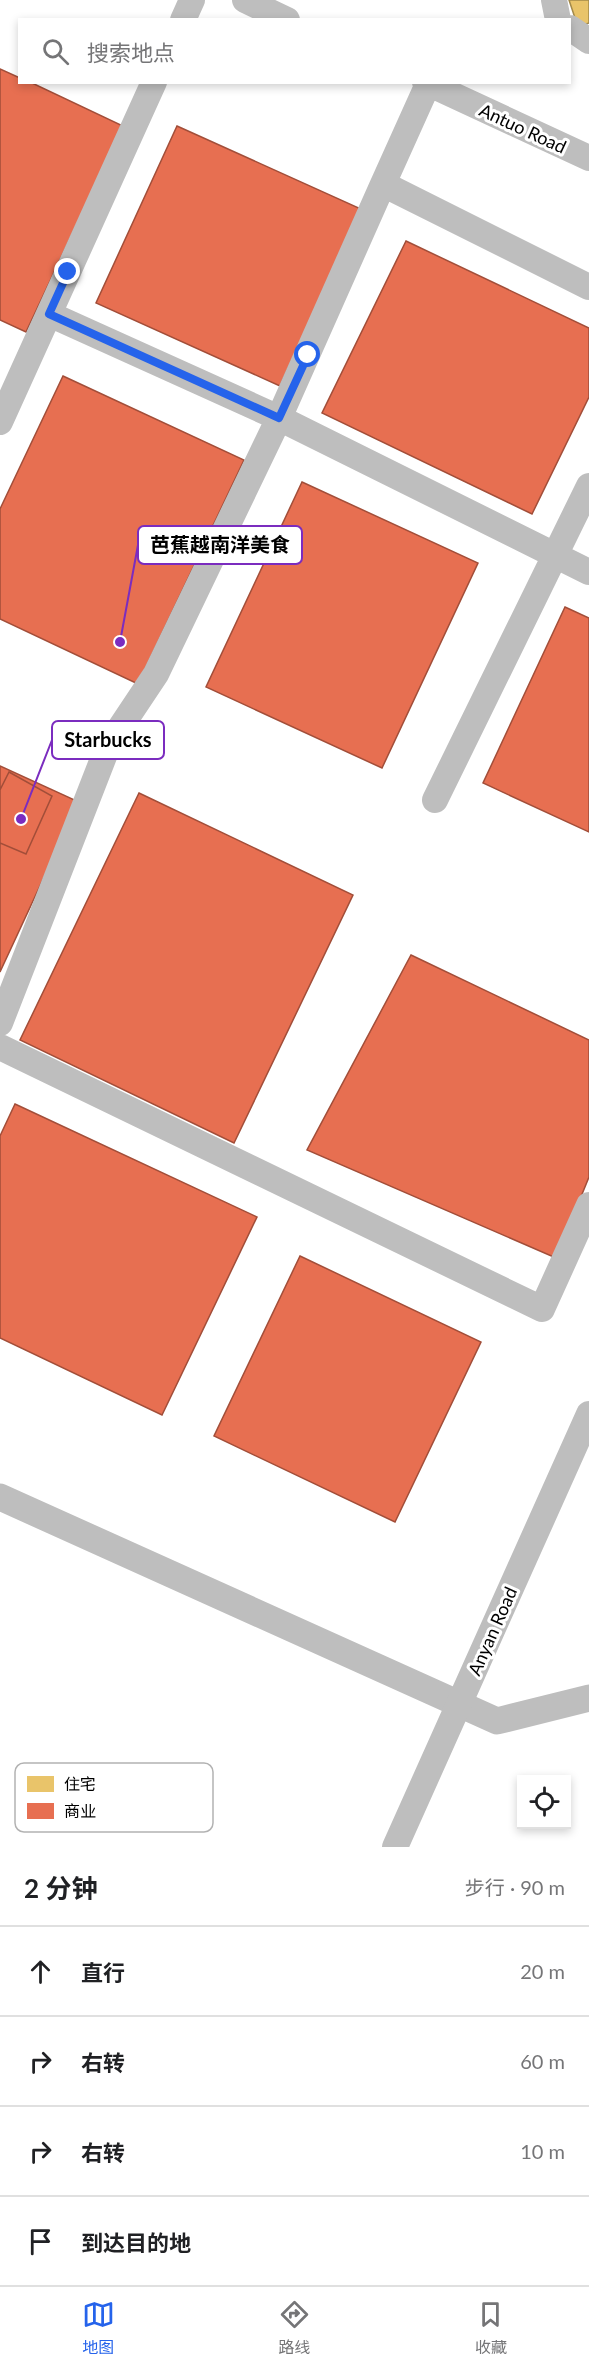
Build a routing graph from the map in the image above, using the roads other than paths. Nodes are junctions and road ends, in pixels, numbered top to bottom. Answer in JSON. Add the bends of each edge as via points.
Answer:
{"nodes":[{"id":1,"x":192,"y":0,"type":"edge"},
{"id":2,"x":245,"y":0,"type":"edge"},
{"id":3,"x":554,"y":0,"type":"edge"},
{"id":4,"x":184,"y":18,"type":"edge"},
{"id":5,"x":283,"y":18,"type":"edge"},
{"id":6,"x":558,"y":18,"type":"edge"},
{"id":7,"x":571,"y":29,"type":"edge"},
{"id":8,"x":589,"y":41,"type":"edge"},
{"id":9,"x":153,"y":84,"type":"edge"},
{"id":10,"x":426,"y":84,"type":"edge"},
{"id":11,"x":428,"y":84,"type":"edge"},
{"id":12,"x":589,"y":158,"type":"edge"},
{"id":13,"x":383,"y":184,"type":"junction"},
{"id":14,"x":589,"y":287,"type":"edge"},
{"id":15,"x":49,"y":314,"type":"junction"},
{"id":16,"x":279,"y":418,"type":"junction"},
{"id":17,"x":0,"y":422,"type":"edge"},
{"id":18,"x":589,"y":486,"type":"edge"},
{"id":19,"x":555,"y":556,"type":"junction"},
{"id":20,"x":589,"y":572,"type":"edge"},
{"id":21,"x":435,"y":800,"type":"dead end"},
{"id":22,"x":0,"y":1023,"type":"edge"},
{"id":23,"x":0,"y":1047,"type":"edge"},
{"id":24,"x":589,"y":1205,"type":"edge"},
{"id":25,"x":589,"y":1414,"type":"edge"},
{"id":26,"x":395,"y":1847,"type":"edge"}],
"edges":[{"from":1,"to":4,"type":"street"},
{"from":2,"to":5,"type":"street"},
{"from":3,"to":6,"type":"street"},
{"from":7,"to":8,"type":"street"},
{"from":9,"to":15,"type":"street"},
{"from":10,"to":13,"type":"street"},
{"from":11,"to":12,"type":"street","name":"Antuo Road"},
{"from":13,"to":14,"type":"street"},
{"from":13,"to":16,"type":"street"},
{"from":15,"to":16,"type":"street"},
{"from":15,"to":17,"type":"street"},
{"from":16,"to":19,"type":"street"},
{"from":16,"to":22,"type":"street","via":[[156,674],[108,746]]},
{"from":18,"to":19,"type":"street"},
{"from":19,"to":20,"type":"street"},
{"from":19,"to":21,"type":"street"},
{"from":23,"to":24,"type":"street","via":[[543,1309]]},
{"from":25,"to":26,"type":"street","name":"Anyan Road"}]}
